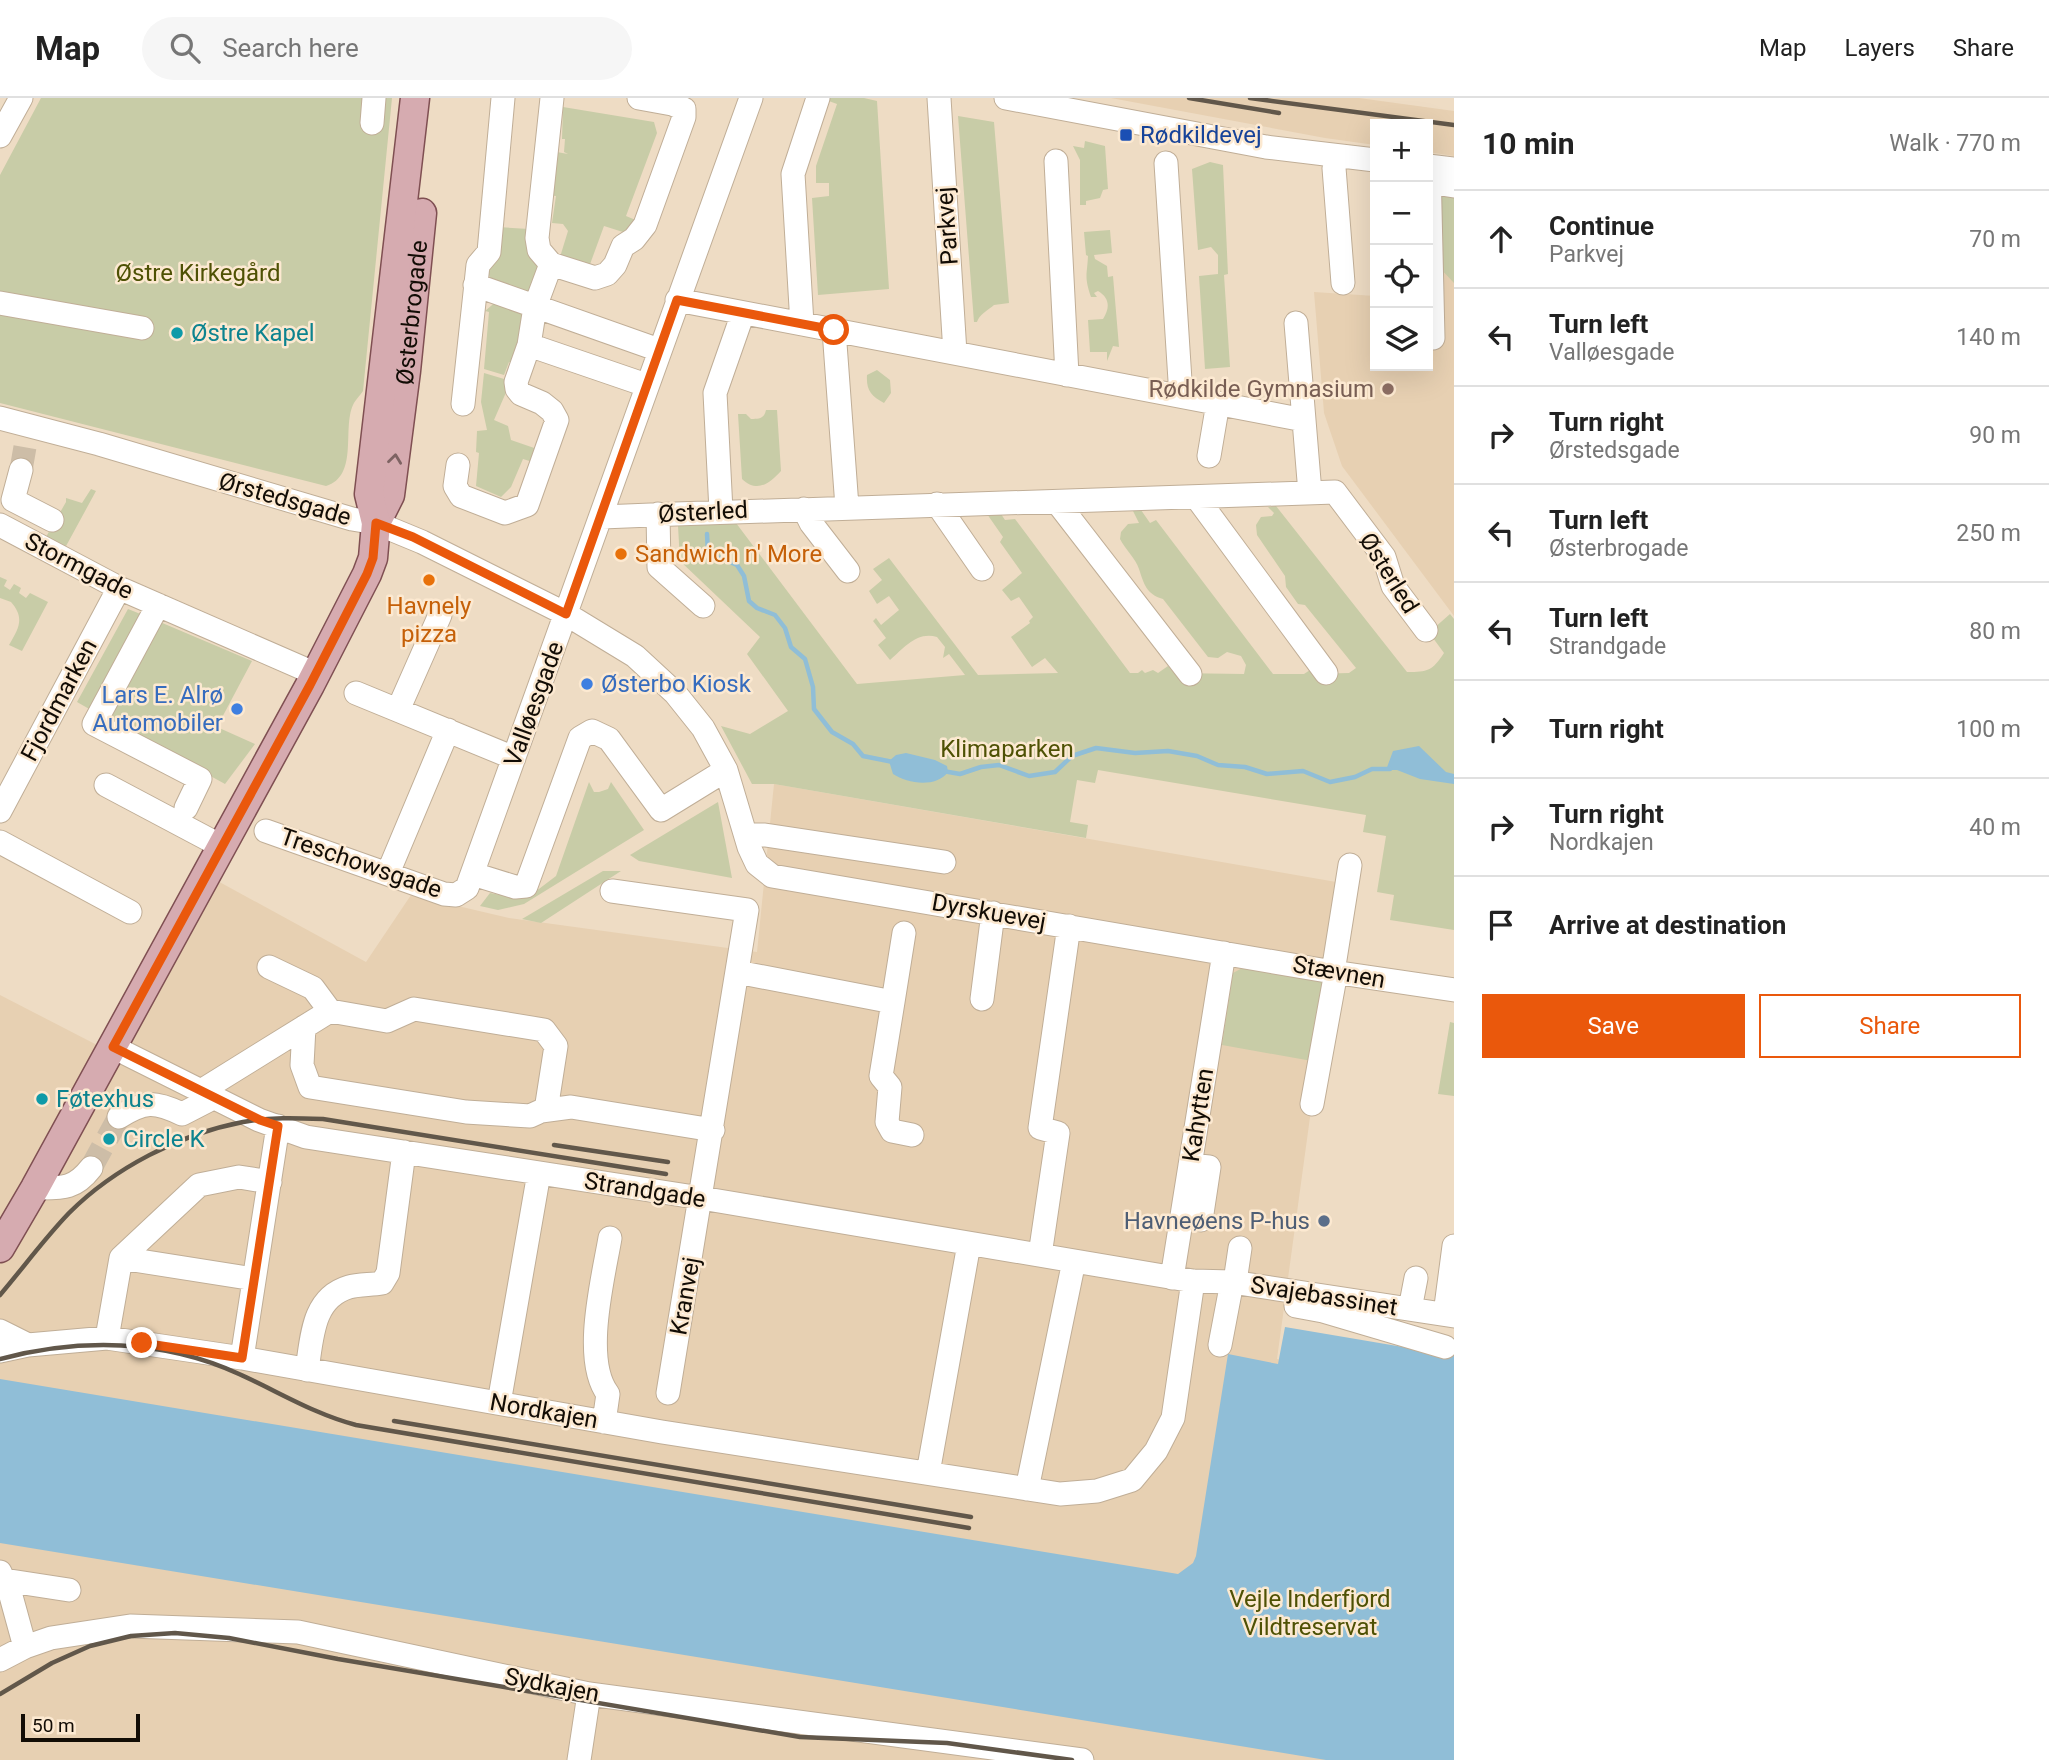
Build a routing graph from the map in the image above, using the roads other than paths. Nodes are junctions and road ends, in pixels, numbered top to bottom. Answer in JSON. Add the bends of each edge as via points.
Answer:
{"nodes":[{"id":1,"x":21,"y":98,"type":"edge"},
{"id":2,"x":374,"y":98,"type":"edge"},
{"id":3,"x":415,"y":98,"type":"edge"},
{"id":4,"x":434,"y":98,"type":"edge"},
{"id":5,"x":503,"y":98,"type":"edge"},
{"id":6,"x":552,"y":98,"type":"edge"},
{"id":7,"x":639,"y":98,"type":"edge"},
{"id":8,"x":751,"y":98,"type":"edge"},
{"id":9,"x":818,"y":98,"type":"edge"},
{"id":10,"x":939,"y":98,"type":"edge"},
{"id":11,"x":1006,"y":98,"type":"edge"},
{"id":12,"x":372,"y":123,"type":"dead end"},
{"id":13,"x":0,"y":136,"type":"edge"},
{"id":14,"x":1266,"y":147,"type":"junction"},
{"id":15,"x":1370,"y":159,"type":"edge"},
{"id":16,"x":1056,"y":160,"type":"dead end"},
{"id":17,"x":1166,"y":163,"type":"dead end"},
{"id":18,"x":1334,"y":168,"type":"junction"},
{"id":19,"x":1454,"y":169,"type":"edge"},
{"id":20,"x":1370,"y":173,"type":"edge"},
{"id":21,"x":1433,"y":173,"type":"edge"},
{"id":22,"x":1433,"y":176,"type":"edge"},
{"id":23,"x":1428,"y":182,"type":"edge"},
{"id":24,"x":1454,"y":186,"type":"edge"},
{"id":25,"x":551,"y":264,"type":"junction"},
{"id":26,"x":1343,"y":283,"type":"dead end"},
{"id":27,"x":475,"y":285,"type":"junction"},
{"id":28,"x":677,"y":300,"type":"junction"},
{"id":29,"x":0,"y":303,"type":"edge"},
{"id":30,"x":535,"y":307,"type":"junction"},
{"id":31,"x":1432,"y":308,"type":"edge"},
{"id":32,"x":743,"y":313,"type":"junction"},
{"id":33,"x":1296,"y":323,"type":"dead end"},
{"id":34,"x":802,"y":324,"type":"junction"},
{"id":35,"x":142,"y":328,"type":"dead end"},
{"id":36,"x":834,"y":330,"type":"junction"},
{"id":37,"x":528,"y":345,"type":"junction"},
{"id":38,"x":659,"y":350,"type":"junction"},
{"id":39,"x":955,"y":353,"type":"junction"},
{"id":40,"x":1067,"y":374,"type":"junction"},
{"id":41,"x":646,"y":385,"type":"junction"},
{"id":42,"x":1181,"y":396,"type":"junction"},
{"id":43,"x":1218,"y":403,"type":"junction"},
{"id":44,"x":463,"y":404,"type":"dead end"},
{"id":45,"x":0,"y":418,"type":"edge"},
{"id":46,"x":1304,"y":420,"type":"junction"},
{"id":47,"x":25,"y":448,"type":"junction"},
{"id":48,"x":1209,"y":456,"type":"dead end"},
{"id":49,"x":458,"y":466,"type":"dead end"},
{"id":50,"x":1310,"y":493,"type":"junction"},
{"id":51,"x":1197,"y":498,"type":"junction"},
{"id":52,"x":1057,"y":502,"type":"junction"},
{"id":53,"x":937,"y":504,"type":"junction"},
{"id":54,"x":847,"y":507,"type":"junction"},
{"id":55,"x":804,"y":509,"type":"junction"},
{"id":56,"x":721,"y":511,"type":"junction"},
{"id":57,"x":658,"y":514,"type":"junction"},
{"id":58,"x":602,"y":516,"type":"junction"},
{"id":59,"x":52,"y":520,"type":"dead end"},
{"id":60,"x":376,"y":523,"type":"junction"},
{"id":61,"x":0,"y":525,"type":"edge"},
{"id":62,"x":982,"y":569,"type":"dead end"},
{"id":63,"x":848,"y":571,"type":"dead end"},
{"id":64,"x":119,"y":588,"type":"junction"},
{"id":65,"x":158,"y":605,"type":"junction"},
{"id":66,"x":703,"y":606,"type":"dead end"},
{"id":67,"x":566,"y":614,"type":"junction"},
{"id":68,"x":440,"y":615,"type":"dead end"},
{"id":69,"x":1426,"y":630,"type":"dead end"},
{"id":70,"x":1326,"y":673,"type":"dead end"},
{"id":71,"x":316,"y":674,"type":"junction"},
{"id":72,"x":1190,"y":674,"type":"dead end"},
{"id":73,"x":356,"y":693,"type":"dead end"},
{"id":74,"x":398,"y":710,"type":"junction"},
{"id":75,"x":448,"y":730,"type":"junction"},
{"id":76,"x":514,"y":758,"type":"junction"},
{"id":77,"x":726,"y":770,"type":"junction"},
{"id":78,"x":106,"y":785,"type":"dead end"},
{"id":79,"x":186,"y":808,"type":"dead end"},
{"id":80,"x":0,"y":811,"type":"edge"},
{"id":81,"x":266,"y":831,"type":"dead end"},
{"id":82,"x":746,"y":835,"type":"junction"},
{"id":83,"x":0,"y":842,"type":"edge"},
{"id":84,"x":221,"y":846,"type":"junction"},
{"id":85,"x":944,"y":862,"type":"dead end"},
{"id":86,"x":757,"y":864,"type":"joint"},
{"id":87,"x":1350,"y":865,"type":"dead end"},
{"id":88,"x":388,"y":873,"type":"junction"},
{"id":89,"x":473,"y":874,"type":"junction"},
{"id":90,"x":612,"y":891,"type":"dead end"},
{"id":91,"x":457,"y":895,"type":"joint"},
{"id":92,"x":130,"y":912,"type":"dead end"},
{"id":93,"x":993,"y":913,"type":"junction"},
{"id":94,"x":1069,"y":926,"type":"junction"},
{"id":95,"x":904,"y":933,"type":"dead end"},
{"id":96,"x":1224,"y":953,"type":"junction"},
{"id":97,"x":269,"y":967,"type":"dead end"},
{"id":98,"x":737,"y":972,"type":"junction"},
{"id":99,"x":1334,"y":972,"type":"junction"},
{"id":100,"x":1454,"y":990,"type":"edge"},
{"id":101,"x":982,"y":999,"type":"dead end"},
{"id":102,"x":893,"y":1002,"type":"junction"},
{"id":103,"x":330,"y":1011,"type":"junction"},
{"id":104,"x":304,"y":1027,"type":"junction"},
{"id":105,"x":113,"y":1047,"type":"junction"},
{"id":106,"x":208,"y":1094,"type":"junction"},
{"id":107,"x":1312,"y":1104,"type":"dead end"},
{"id":108,"x":546,"y":1110,"type":"junction"},
{"id":109,"x":119,"y":1117,"type":"tunnel mouth"},
{"id":110,"x":278,"y":1126,"type":"junction"},
{"id":111,"x":713,"y":1130,"type":"junction"},
{"id":112,"x":912,"y":1135,"type":"dead end"},
{"id":113,"x":404,"y":1152,"type":"junction"},
{"id":114,"x":1190,"y":1165,"type":"junction"},
{"id":115,"x":92,"y":1168,"type":"tunnel mouth"},
{"id":116,"x":539,"y":1173,"type":"junction"},
{"id":117,"x":270,"y":1182,"type":"junction"},
{"id":118,"x":35,"y":1188,"type":"junction"},
{"id":119,"x":701,"y":1198,"type":"junction"},
{"id":120,"x":1200,"y":1220,"type":"dead end"},
{"id":121,"x":610,"y":1238,"type":"dead end"},
{"id":122,"x":969,"y":1244,"type":"junction"},
{"id":123,"x":1454,"y":1246,"type":"edge"},
{"id":124,"x":0,"y":1248,"type":"edge"},
{"id":125,"x":1240,"y":1248,"type":"dead end"},
{"id":126,"x":1040,"y":1255,"type":"junction"},
{"id":127,"x":121,"y":1258,"type":"junction"},
{"id":128,"x":1074,"y":1261,"type":"junction"},
{"id":129,"x":1416,"y":1278,"type":"dead end"},
{"id":130,"x":254,"y":1279,"type":"junction"},
{"id":131,"x":1183,"y":1279,"type":"junction"},
{"id":132,"x":1232,"y":1283,"type":"junction"},
{"id":133,"x":1292,"y":1291,"type":"junction"},
{"id":134,"x":1410,"y":1309,"type":"junction"},
{"id":135,"x":1450,"y":1315,"type":"edge"},
{"id":136,"x":0,"y":1331,"type":"edge"},
{"id":137,"x":107,"y":1338,"type":"junction"},
{"id":138,"x":28,"y":1345,"type":"junction"},
{"id":139,"x":1220,"y":1345,"type":"dead end"},
{"id":140,"x":1445,"y":1347,"type":"dead end"},
{"id":141,"x":0,"y":1351,"type":"edge"},
{"id":142,"x":242,"y":1358,"type":"junction"},
{"id":143,"x":307,"y":1370,"type":"junction"},
{"id":144,"x":668,"y":1393,"type":"dead end"},
{"id":145,"x":499,"y":1403,"type":"junction"},
{"id":146,"x":604,"y":1422,"type":"junction"},
{"id":147,"x":928,"y":1473,"type":"junction"},
{"id":148,"x":1027,"y":1489,"type":"junction"},
{"id":149,"x":1060,"y":1494,"type":"joint"},
{"id":150,"x":2,"y":1576,"type":"edge"},
{"id":151,"x":69,"y":1590,"type":"dead end"},
{"id":152,"x":25,"y":1647,"type":"junction"},
{"id":153,"x":0,"y":1660,"type":"edge"},
{"id":154,"x":589,"y":1694,"type":"junction"},
{"id":155,"x":579,"y":1760,"type":"edge"},
{"id":156,"x":1082,"y":1760,"type":"edge"}],
"edges":[{"from":1,"to":13,"type":"street"},
{"from":2,"to":12,"type":"street"},
{"from":3,"to":60,"type":"main road","name":"Østerbrogade","via":[[369,494]]},
{"from":60,"to":4,"type":"main road","name":"Østerbrogade","one_way":true,"via":[[390,495]]},
{"from":5,"to":27,"type":"street","via":[[489,252],[478,265]]},
{"from":6,"to":25,"type":"street","via":[[537,238],[539,250]]},
{"from":7,"to":25,"type":"street","via":[[684,109],[645,225],[623,246],[607,274],[595,278]]},
{"from":8,"to":28,"type":"street","name":"Valløesgade"},
{"from":9,"to":34,"type":"street","via":[[793,174]]},
{"from":10,"to":39,"type":"street","name":"Parkvej"},
{"from":11,"to":14,"type":"street"},
{"from":14,"to":15,"type":"street"},
{"from":14,"to":18,"type":"street"},
{"from":16,"to":40,"type":"street"},
{"from":17,"to":42,"type":"street"},
{"from":18,"to":20,"type":"street"},
{"from":18,"to":26,"type":"street"},
{"from":19,"to":21,"type":"street"},
{"from":22,"to":24,"type":"street"},
{"from":23,"to":31,"type":"street"},
{"from":25,"to":30,"type":"street"},
{"from":27,"to":30,"type":"street"},
{"from":27,"to":44,"type":"street"},
{"from":28,"to":32,"type":"street"},
{"from":28,"to":38,"type":"street","name":"Valløesgade"},
{"from":29,"to":35,"type":"street"},
{"from":30,"to":37,"type":"street"},
{"from":30,"to":38,"type":"street"},
{"from":32,"to":34,"type":"street"},
{"from":32,"to":56,"type":"street","via":[[715,393]]},
{"from":33,"to":46,"type":"street"},
{"from":34,"to":36,"type":"street"},
{"from":36,"to":39,"type":"street"},
{"from":36,"to":54,"type":"street"},
{"from":37,"to":41,"type":"street"},
{"from":37,"to":49,"type":"street","via":[[517,389],[542,403],[557,420],[527,505],[505,513],[461,496],[456,486]]},
{"from":38,"to":41,"type":"street","name":"Valløesgade"},
{"from":39,"to":40,"type":"street"},
{"from":40,"to":42,"type":"street"},
{"from":41,"to":58,"type":"street","name":"Valløesgade"},
{"from":42,"to":43,"type":"street"},
{"from":43,"to":46,"type":"street"},
{"from":43,"to":48,"type":"street"},
{"from":45,"to":47,"type":"street","name":"Ørstedsgade"},
{"from":46,"to":50,"type":"street"},
{"from":47,"to":59,"type":"street","via":[[13,500]]},
{"from":47,"to":60,"type":"street","name":"Ørstedsgade","via":[[99,444]]},
{"from":50,"to":51,"type":"street","name":"Østerled"},
{"from":50,"to":69,"type":"street","name":"Østerled","via":[[1335,492],[1384,557],[1393,586]]},
{"from":51,"to":52,"type":"street","name":"Østerled"},
{"from":51,"to":70,"type":"street"},
{"from":52,"to":53,"type":"street","name":"Østerled"},
{"from":52,"to":72,"type":"street"},
{"from":53,"to":54,"type":"street","name":"Østerled"},
{"from":53,"to":62,"type":"street"},
{"from":54,"to":55,"type":"street","name":"Østerled"},
{"from":55,"to":56,"type":"street","name":"Østerled"},
{"from":55,"to":63,"type":"street"},
{"from":56,"to":57,"type":"street","name":"Østerled"},
{"from":57,"to":58,"type":"street","name":"Østerled"},
{"from":57,"to":66,"type":"street","via":[[659,567]]},
{"from":58,"to":67,"type":"street","name":"Valløesgade"},
{"from":60,"to":67,"type":"street","name":"Ørstedsgade"},
{"from":60,"to":71,"type":"main road","name":"Østerbrogade","via":[[373,558]]},
{"from":61,"to":64,"type":"street","name":"Stormgade"},
{"from":64,"to":65,"type":"street","name":"Stormgade"},
{"from":64,"to":80,"type":"street","name":"Fjordmarken"},
{"from":65,"to":71,"type":"street","name":"Stormgade"},
{"from":65,"to":79,"type":"street","name":"Stormgade","via":[[94,724],[200,779]]},
{"from":67,"to":76,"type":"street","name":"Valløesgade"},
{"from":67,"to":77,"type":"street","name":"Ørstedsgade","via":[[635,656],[675,693],[703,728]]},
{"from":68,"to":74,"type":"street"},
{"from":71,"to":84,"type":"main road","name":"Østerbrogade"},
{"from":73,"to":74,"type":"street"},
{"from":74,"to":75,"type":"street"},
{"from":75,"to":76,"type":"street"},
{"from":75,"to":88,"type":"street"},
{"from":76,"to":89,"type":"street","name":"Valløesgade"},
{"from":77,"to":82,"type":"street","name":"Ørstedsgade"},
{"from":77,"to":89,"type":"street","via":[[662,810],[609,739],[592,730],[580,738],[526,886]]},
{"from":78,"to":84,"type":"street"},
{"from":81,"to":88,"type":"street","name":"Treschowsgade"},
{"from":82,"to":85,"type":"street"},
{"from":82,"to":86,"type":"street","name":"Ørstedsgade"},
{"from":83,"to":92,"type":"street"},
{"from":84,"to":105,"type":"main road","name":"Østerbrogade"},
{"from":86,"to":93,"type":"street","name":"Dyrskuevej","via":[[772,876]]},
{"from":87,"to":99,"type":"street"},
{"from":88,"to":91,"type":"street","name":"Treschowsgade"},
{"from":89,"to":91,"type":"street","name":"Valløesgade","via":[[467,888]]},
{"from":90,"to":98,"type":"street","name":"Kranvej","via":[[747,910]]},
{"from":93,"to":94,"type":"street","name":"Dyrskuevej"},
{"from":93,"to":101,"type":"street"},
{"from":94,"to":96,"type":"street","name":"Dyrskuevej"},
{"from":94,"to":126,"type":"street","via":[[1040,1128],[1058,1133]]},
{"from":95,"to":102,"type":"street"},
{"from":96,"to":99,"type":"street","name":"Stævnen"},
{"from":96,"to":114,"type":"street","name":"Kahytten"},
{"from":97,"to":103,"type":"street","via":[[313,988]]},
{"from":98,"to":102,"type":"street"},
{"from":98,"to":111,"type":"street","name":"Kranvej"},
{"from":99,"to":100,"type":"street","name":"Stævnen"},
{"from":99,"to":107,"type":"street"},
{"from":102,"to":112,"type":"street","via":[[881,1076],[890,1087],[887,1122],[892,1131]]},
{"from":103,"to":104,"type":"street"},
{"from":103,"to":108,"type":"street","via":[[387,1021],[414,1009],[544,1030],[556,1046]]},
{"from":104,"to":106,"type":"street"},
{"from":104,"to":108,"type":"street","via":[[302,1065],[310,1087],[466,1112],[530,1116]]},
{"from":105,"to":106,"type":"street","name":"Strandgade"},
{"from":105,"to":118,"type":"main road","name":"Østerbrogade"},
{"from":106,"to":109,"type":"street","via":[[182,1114],[165,1106],[140,1104]]},
{"from":106,"to":110,"type":"street","name":"Strandgade"},
{"from":108,"to":111,"type":"street","via":[[593,1109]]},
{"from":110,"to":113,"type":"street","name":"Strandgade","via":[[306,1136]]},
{"from":110,"to":117,"type":"street"},
{"from":111,"to":119,"type":"street","name":"Kranvej"},
{"from":113,"to":116,"type":"street","name":"Strandgade"},
{"from":113,"to":143,"type":"street","via":[[388,1273],[382,1283],[341,1291],[319,1310]]},
{"from":114,"to":120,"type":"street","via":[[1209,1167]]},
{"from":114,"to":131,"type":"street","name":"Kahytten"},
{"from":115,"to":118,"type":"street","via":[[81,1181],[65,1188]]},
{"from":116,"to":119,"type":"street","name":"Strandgade"},
{"from":116,"to":145,"type":"street"},
{"from":117,"to":127,"type":"street","via":[[239,1177],[199,1185]]},
{"from":117,"to":130,"type":"street"},
{"from":118,"to":124,"type":"main road","name":"Østerbrogade"},
{"from":119,"to":122,"type":"street","name":"Strandgade"},
{"from":119,"to":144,"type":"street","name":"Kranvej"},
{"from":121,"to":146,"type":"street","via":[[596,1328],[598,1378],[608,1394]]},
{"from":122,"to":126,"type":"street","name":"Strandgade"},
{"from":122,"to":147,"type":"street"},
{"from":123,"to":135,"type":"street"},
{"from":125,"to":132,"type":"street"},
{"from":126,"to":128,"type":"street","name":"Strandgade"},
{"from":127,"to":130,"type":"street"},
{"from":127,"to":137,"type":"street"},
{"from":128,"to":131,"type":"street","name":"Strandgade"},
{"from":128,"to":148,"type":"street"},
{"from":129,"to":134,"type":"street"},
{"from":130,"to":142,"type":"street"},
{"from":131,"to":132,"type":"street","name":"Svajebassinet"},
{"from":131,"to":149,"type":"street","name":"Kahytten","via":[[1173,1418],[1156,1451],[1132,1480],[1097,1491]]},
{"from":132,"to":133,"type":"street","name":"Svajebassinet"},
{"from":132,"to":139,"type":"street"},
{"from":133,"to":134,"type":"street","name":"Svajebassinet"},
{"from":133,"to":140,"type":"street","via":[[1296,1307]]},
{"from":134,"to":135,"type":"street","name":"Svajebassinet"},
{"from":136,"to":138,"type":"street"},
{"from":137,"to":138,"type":"street","name":"Nordkajen"},
{"from":137,"to":142,"type":"street","name":"Nordkajen"},
{"from":138,"to":141,"type":"street","name":"Nordkajen"},
{"from":142,"to":143,"type":"street","name":"Nordkajen"},
{"from":143,"to":145,"type":"street","name":"Nordkajen"},
{"from":145,"to":146,"type":"street","name":"Nordkajen"},
{"from":146,"to":147,"type":"street","name":"Nordkajen"},
{"from":147,"to":148,"type":"street","name":"Nordkajen"},
{"from":148,"to":149,"type":"street","name":"Nordkajen"},
{"from":150,"to":151,"type":"street"},
{"from":150,"to":152,"type":"street"},
{"from":152,"to":153,"type":"street","name":"Sydkajen"},
{"from":152,"to":154,"type":"street","name":"Sydkajen","via":[[51,1638],[130,1626],[298,1632]]},
{"from":154,"to":155,"type":"street"},
{"from":154,"to":156,"type":"street","name":"Sydkajen"}]}
